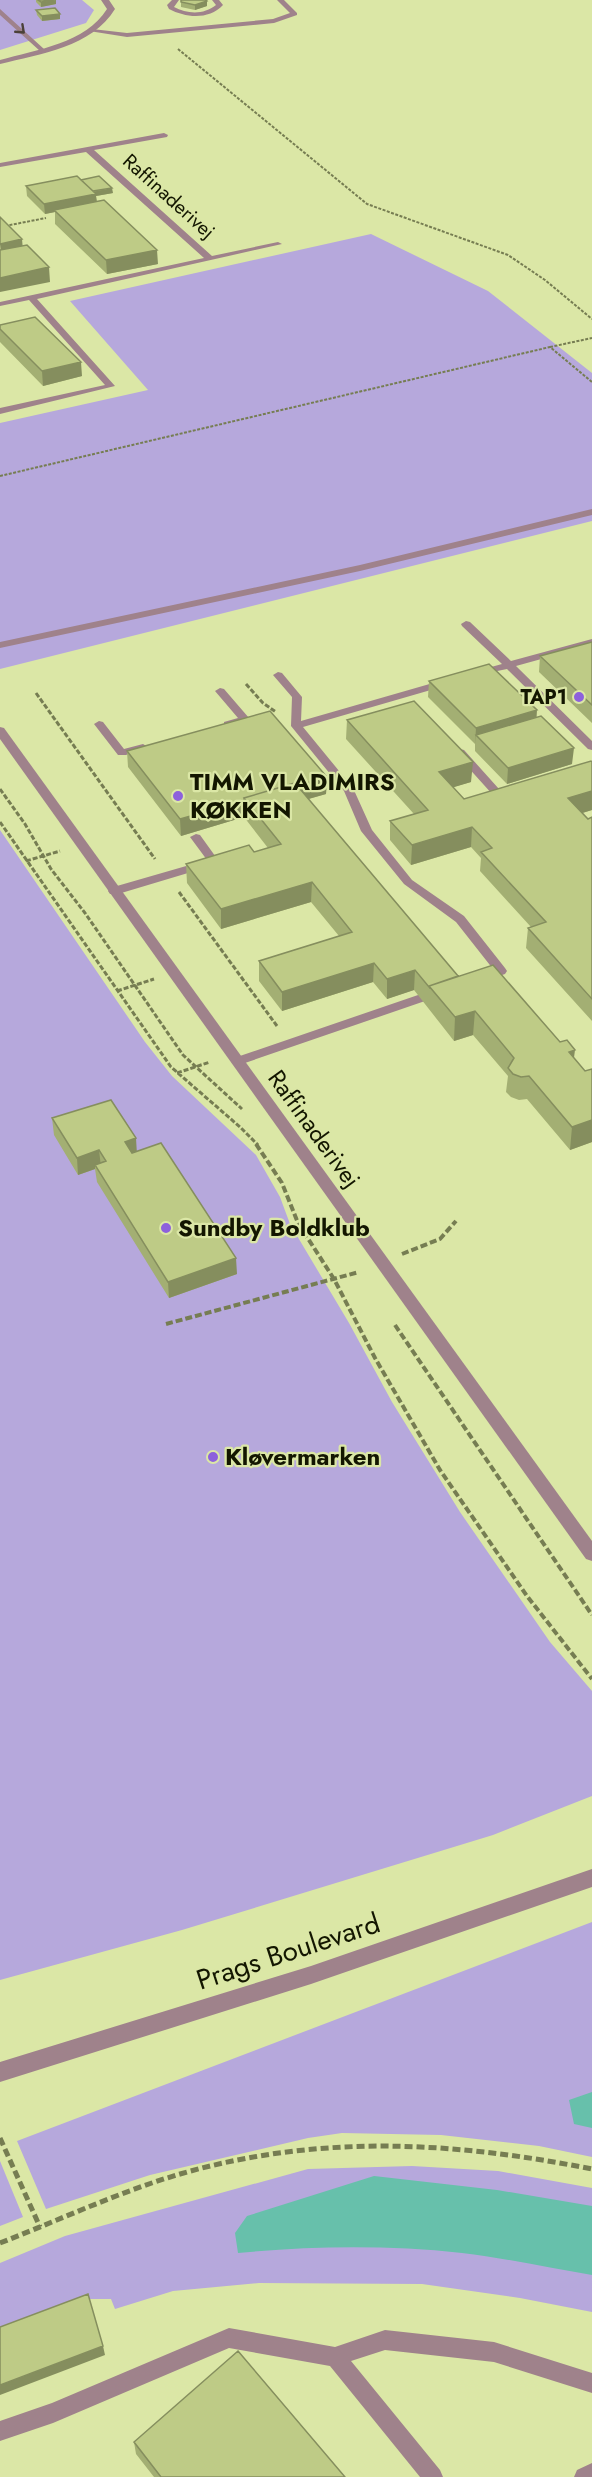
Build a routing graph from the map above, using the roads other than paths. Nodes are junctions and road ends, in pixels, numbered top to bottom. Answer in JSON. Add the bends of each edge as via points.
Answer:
{"nodes":[{"id":1,"x":105,"y":0,"type":"edge"},
{"id":2,"x":176,"y":0,"type":"edge"},
{"id":3,"x":215,"y":0,"type":"edge"},
{"id":4,"x":280,"y":0,"type":"edge"},
{"id":5,"x":0,"y":11,"type":"edge"},
{"id":6,"x":92,"y":31,"type":"junction"},
{"id":7,"x":42,"y":50,"type":"junction"},
{"id":8,"x":0,"y":62,"type":"edge"},
{"id":9,"x":164,"y":135,"type":"dead end"},
{"id":10,"x":88,"y":149,"type":"junction"},
{"id":11,"x":0,"y":165,"type":"edge"},
{"id":12,"x":278,"y":244,"type":"dead end"},
{"id":13,"x":210,"y":259,"type":"junction"},
{"id":14,"x":32,"y":298,"type":"junction"},
{"id":15,"x":0,"y":304,"type":"edge"},
{"id":16,"x":0,"y":411,"type":"edge"},
{"id":17,"x":592,"y":512,"type":"edge"},
{"id":18,"x":465,"y":624,"type":"dead end"},
{"id":19,"x":592,"y":642,"type":"edge"},
{"id":20,"x":0,"y":645,"type":"edge"},
{"id":21,"x":509,"y":665,"type":"junction"},
{"id":22,"x":278,"y":675,"type":"dead end"},
{"id":23,"x":464,"y":678,"type":"edge"},
{"id":24,"x":452,"y":681,"type":"edge"},
{"id":25,"x":220,"y":692,"type":"dead end"},
{"id":26,"x":99,"y":724,"type":"dead end"},
{"id":27,"x":296,"y":726,"type":"junction"},
{"id":28,"x":213,"y":728,"type":"edge"},
{"id":29,"x":0,"y":731,"type":"edge"},
{"id":30,"x":159,"y":743,"type":"edge"},
{"id":31,"x":452,"y":743,"type":"edge"},
{"id":32,"x":592,"y":747,"type":"edge"},
{"id":33,"x":518,"y":786,"type":"edge"},
{"id":34,"x":196,"y":837,"type":"edge"},
{"id":35,"x":114,"y":891,"type":"junction"},
{"id":36,"x":471,"y":981,"type":"edge"},
{"id":37,"x":421,"y":998,"type":"edge"},
{"id":38,"x":238,"y":1061,"type":"junction"},
{"id":39,"x":592,"y":1554,"type":"edge"},
{"id":40,"x":592,"y":1878,"type":"edge"},
{"id":41,"x":0,"y":2072,"type":"edge"},
{"id":42,"x":335,"y":2357,"type":"junction"},
{"id":43,"x":592,"y":2383,"type":"edge"},
{"id":44,"x":0,"y":2431,"type":"edge"},
{"id":45,"x":592,"y":2473,"type":"edge"},
{"id":46,"x":433,"y":2477,"type":"edge"},
{"id":47,"x":584,"y":2477,"type":"edge"}],
"edges":[{"from":1,"to":6,"type":"street","via":[[111,9],[108,17]]},
{"from":2,"to":3,"type":"lane","via":[[171,8],[194,14],[215,10],[220,5]]},
{"from":4,"to":6,"type":"lane","via":[[296,14],[262,22],[138,34]]},
{"from":5,"to":7,"type":"lane","one_way":true},
{"from":6,"to":7,"type":"street"},
{"from":7,"to":8,"type":"street"},
{"from":9,"to":10,"type":"lane"},
{"from":10,"to":11,"type":"lane","name":"Raffinaderivej"},
{"from":10,"to":13,"type":"lane","name":"Raffinaderivej"},
{"from":12,"to":13,"type":"lane"},
{"from":13,"to":14,"type":"lane","name":"Raffinaderivej"},
{"from":14,"to":15,"type":"lane","name":"Raffinaderivej"},
{"from":14,"to":16,"type":"lane","via":[[111,386]]},
{"from":17,"to":20,"type":"lane","via":[[360,568]]},
{"from":18,"to":21,"type":"lane"},
{"from":19,"to":21,"type":"lane"},
{"from":21,"to":23,"type":"lane"},
{"from":21,"to":32,"type":"lane"},
{"from":22,"to":27,"type":"lane","via":[[297,697]]},
{"from":24,"to":27,"type":"lane","via":[[411,698]]},
{"from":25,"to":28,"type":"lane","via":[[245,720]]},
{"from":26,"to":30,"type":"lane","via":[[122,753]]},
{"from":27,"to":36,"type":"lane","via":[[349,790],[367,831],[408,882],[460,919],[501,971]]},
{"from":29,"to":35,"type":"street","name":"Raffinaderivej"},
{"from":31,"to":33,"type":"lane","via":[[497,793]]},
{"from":34,"to":35,"type":"lane","via":[[214,862]]},
{"from":35,"to":38,"type":"street","name":"Raffinaderivej"},
{"from":37,"to":38,"type":"lane"},
{"from":38,"to":39,"type":"street","name":"Raffinaderivej"},
{"from":40,"to":41,"type":"street","name":"Prags Boulevard","via":[[311,1975]]},
{"from":42,"to":43,"type":"lane","via":[[385,2340],[494,2352]]},
{"from":42,"to":44,"type":"lane","via":[[229,2338],[53,2413]]},
{"from":42,"to":46,"type":"lane"},
{"from":45,"to":47,"type":"lane"}]}
